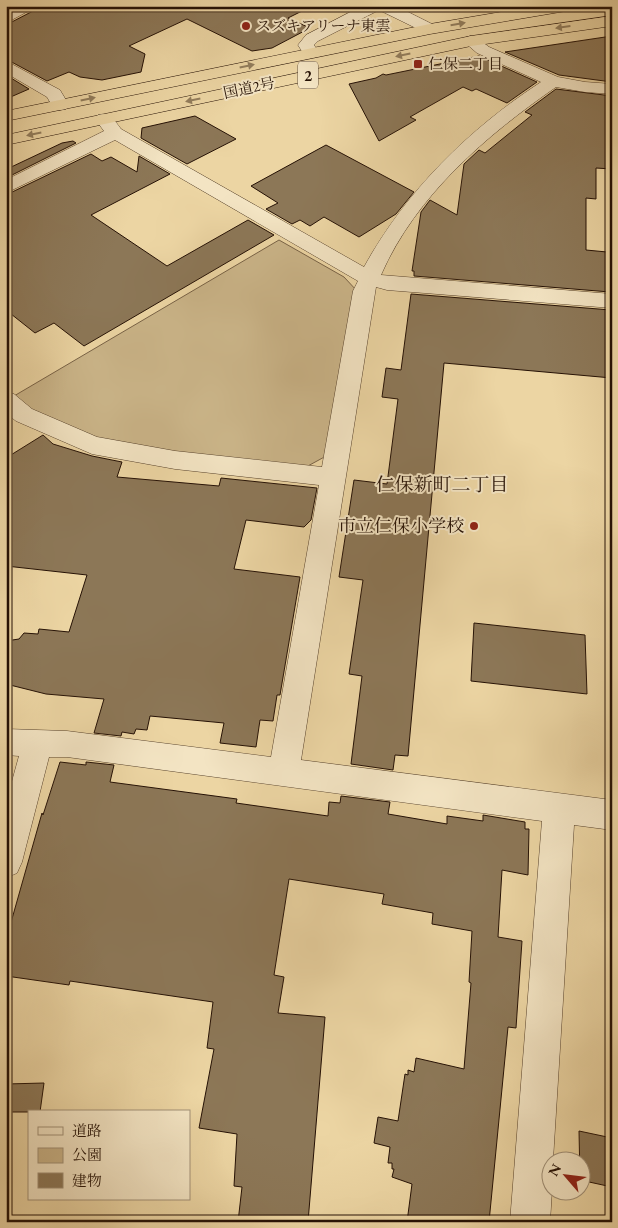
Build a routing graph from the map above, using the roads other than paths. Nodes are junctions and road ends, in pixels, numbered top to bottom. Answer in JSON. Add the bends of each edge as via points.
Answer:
{"nodes":[{"id":1,"x":27,"y":6,"type":"edge"},
{"id":2,"x":374,"y":6,"type":"edge"},
{"id":3,"x":383,"y":6,"type":"edge"},
{"id":4,"x":566,"y":6,"type":"edge"},
{"id":5,"x":6,"y":18,"type":"edge"},
{"id":6,"x":612,"y":20,"type":"edge"},
{"id":7,"x":430,"y":28,"type":"junction"},
{"id":8,"x":471,"y":41,"type":"junction"},
{"id":9,"x":311,"y":53,"type":"junction"},
{"id":10,"x":6,"y":66,"type":"edge"},
{"id":11,"x":552,"y":81,"type":"junction"},
{"id":12,"x":612,"y":89,"type":"edge"},
{"id":13,"x":60,"y":104,"type":"junction"},
{"id":14,"x":6,"y":116,"type":"edge"},
{"id":15,"x":109,"y":126,"type":"junction"},
{"id":16,"x":6,"y":140,"type":"edge"},
{"id":17,"x":6,"y":187,"type":"edge"},
{"id":18,"x":369,"y":278,"type":"junction"},
{"id":19,"x":612,"y":301,"type":"edge"},
{"id":20,"x":6,"y":400,"type":"edge"},
{"id":21,"x":333,"y":477,"type":"junction"},
{"id":22,"x":6,"y":742,"type":"edge"},
{"id":23,"x":38,"y":743,"type":"junction"},
{"id":24,"x":284,"y":772,"type":"junction"},
{"id":25,"x":559,"y":809,"type":"junction"},
{"id":26,"x":612,"y":815,"type":"edge"},
{"id":27,"x":6,"y":862,"type":"edge"},
{"id":28,"x":530,"y":1222,"type":"edge"}],
"edges":[{"from":1,"to":5,"type":"street"},
{"from":2,"to":9,"type":"street","via":[[312,38],[306,45]]},
{"from":3,"to":7,"type":"street"},
{"from":7,"to":4,"type":"highway","name":"国道2号","number":"2","one_way":true},
{"from":6,"to":8,"type":"highway","name":"国道2号","number":"2","one_way":true},
{"from":7,"to":9,"type":"highway","name":"国道2号","number":"2"},
{"from":8,"to":11,"type":"street","via":[[483,50]]},
{"from":8,"to":15,"type":"highway","name":"国道2号","number":"2","one_way":true},
{"from":13,"to":9,"type":"highway","name":"国道2号","number":"2","one_way":true},
{"from":10,"to":13,"type":"street","via":[[54,94]]},
{"from":11,"to":12,"type":"street"},
{"from":11,"to":18,"type":"street","via":[[503,116],[451,164],[403,220]]},
{"from":13,"to":14,"type":"highway","name":"国道2号","number":"2"},
{"from":15,"to":16,"type":"highway","name":"国道2号","number":"2","one_way":true},
{"from":15,"to":17,"type":"street"},
{"from":15,"to":18,"type":"street"},
{"from":18,"to":19,"type":"street","via":[[387,283]]},
{"from":18,"to":21,"type":"street","via":[[364,291]]},
{"from":20,"to":21,"type":"street","via":[[24,415],[92,445],[175,460]]},
{"from":21,"to":24,"type":"street"},
{"from":22,"to":23,"type":"street"},
{"from":23,"to":24,"type":"street"},
{"from":23,"to":27,"type":"street"},
{"from":24,"to":25,"type":"street"},
{"from":25,"to":26,"type":"street"},
{"from":25,"to":28,"type":"street"}]}
